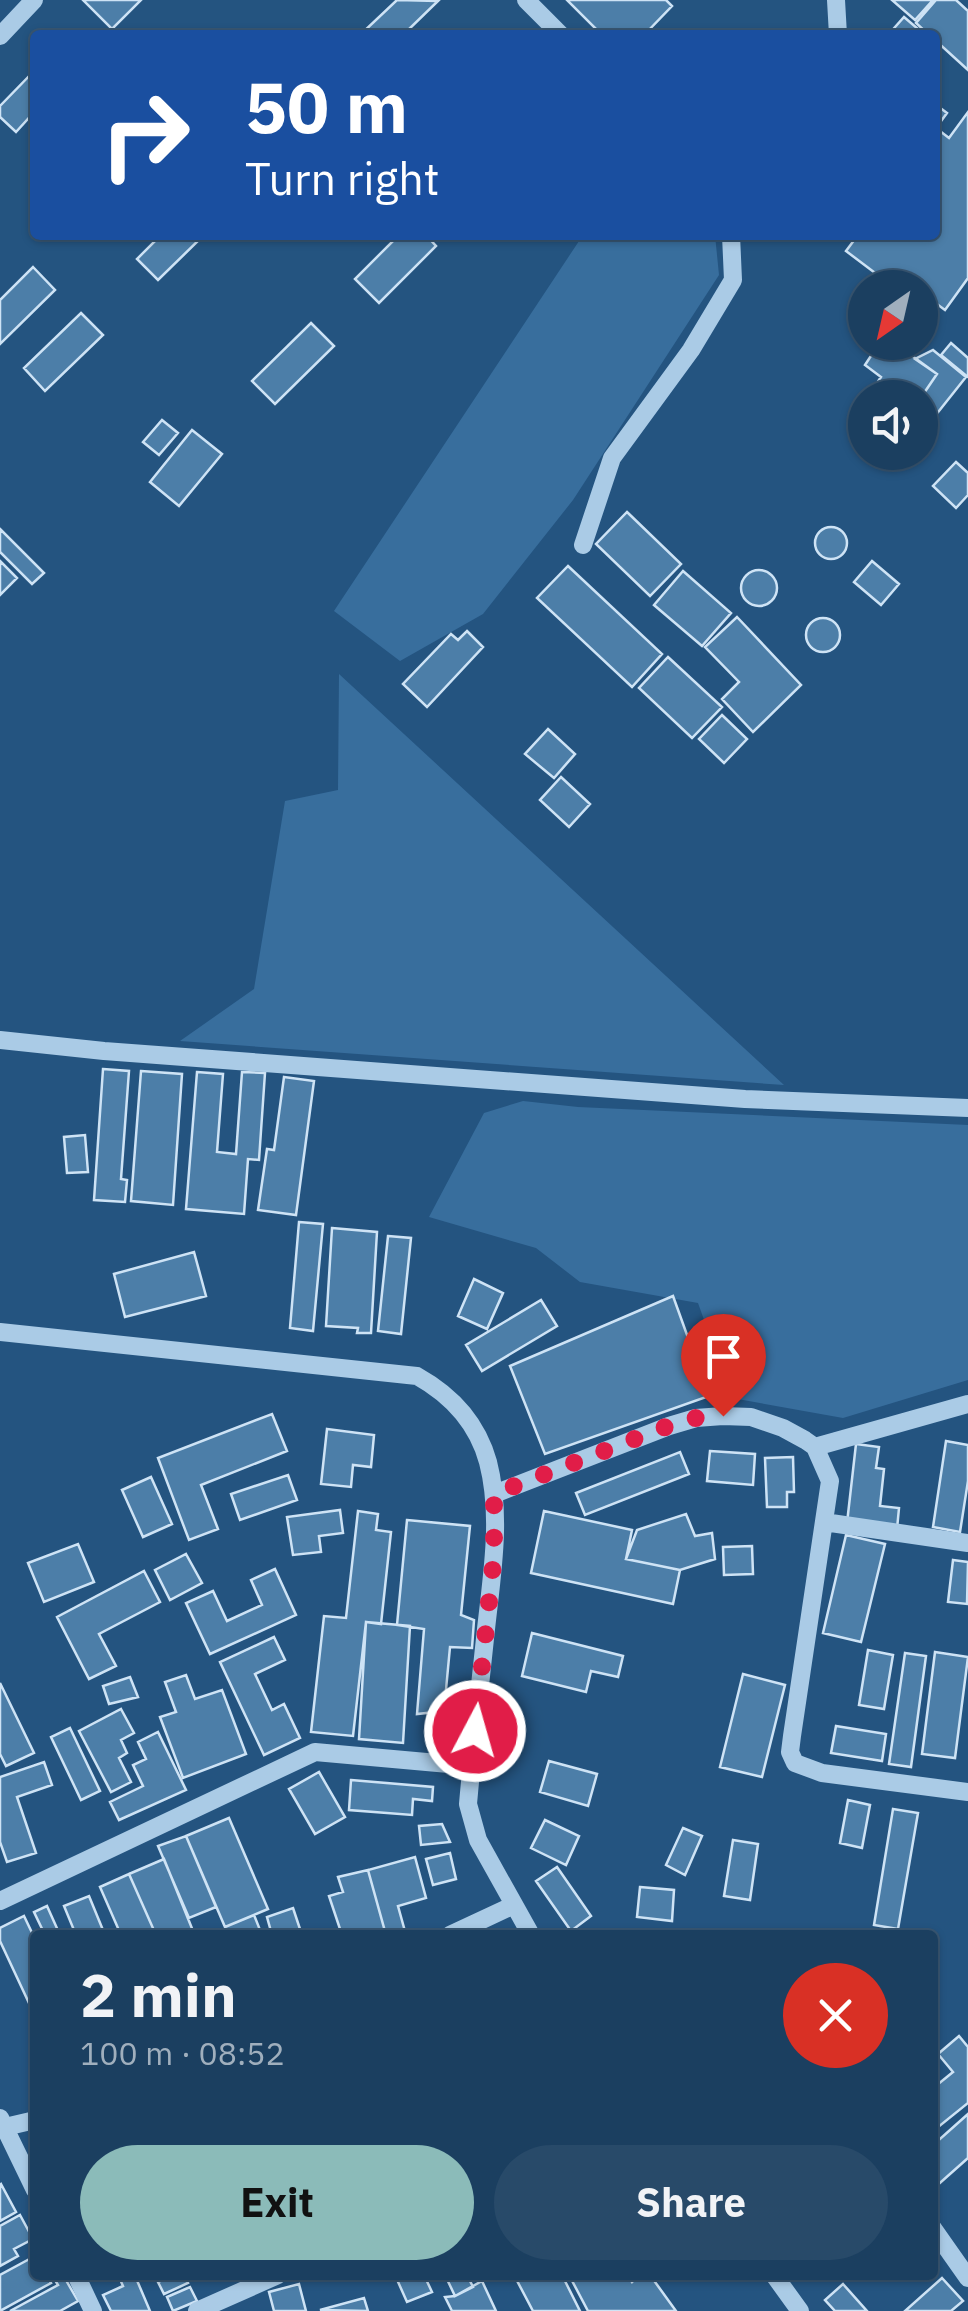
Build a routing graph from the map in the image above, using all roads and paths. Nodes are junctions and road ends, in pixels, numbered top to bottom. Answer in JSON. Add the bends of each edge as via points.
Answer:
{"nodes":[{"id":1,"x":34,"y":0,"type":"edge"},
{"id":2,"x":526,"y":0,"type":"edge"},
{"id":3,"x":836,"y":0,"type":"edge"},
{"id":4,"x":556,"y":30,"type":"edge"},
{"id":5,"x":838,"y":30,"type":"edge"},
{"id":6,"x":0,"y":36,"type":"edge"},
{"id":7,"x":731,"y":240,"type":"edge"},
{"id":8,"x":583,"y":545,"type":"dead end"},
{"id":9,"x":0,"y":1040,"type":"edge"},
{"id":10,"x":968,"y":1108,"type":"edge"},
{"id":11,"x":0,"y":1332,"type":"edge"},
{"id":12,"x":968,"y":1404,"type":"edge"},
{"id":13,"x":815,"y":1447,"type":"junction"},
{"id":14,"x":494,"y":1494,"type":"junction"},
{"id":15,"x":824,"y":1522,"type":"junction"},
{"id":16,"x":968,"y":1543,"type":"edge"},
{"id":17,"x":471,"y":1766,"type":"junction"},
{"id":18,"x":968,"y":1792,"type":"edge"},
{"id":19,"x":0,"y":1901,"type":"edge"},
{"id":20,"x":514,"y":1906,"type":"junction"},
{"id":21,"x":461,"y":1930,"type":"edge"},
{"id":22,"x":528,"y":1930,"type":"edge"},
{"id":23,"x":30,"y":2120,"type":"edge"},
{"id":24,"x":2,"y":2123,"type":"edge"},
{"id":25,"x":30,"y":2180,"type":"edge"},
{"id":26,"x":938,"y":2236,"type":"edge"},
{"id":27,"x":968,"y":2278,"type":"edge"},
{"id":28,"x":78,"y":2280,"type":"edge"},
{"id":29,"x":267,"y":2280,"type":"edge"},
{"id":30,"x":778,"y":2280,"type":"edge"},
{"id":31,"x":93,"y":2311,"type":"edge"},
{"id":32,"x":196,"y":2311,"type":"edge"},
{"id":33,"x":800,"y":2311,"type":"edge"}],
"edges":[{"from":1,"to":6,"type":"street"},
{"from":2,"to":4,"type":"street"},
{"from":3,"to":5,"type":"street"},
{"from":7,"to":8,"type":"street","via":[[733,280],[612,458]]},
{"from":9,"to":10,"type":"street","via":[[745,1099]]},
{"from":11,"to":14,"type":"street","via":[[418,1376],[462,1410],[487,1458]]},
{"from":12,"to":13,"type":"street"},
{"from":13,"to":14,"type":"street","via":[[751,1418],[696,1418]]},
{"from":13,"to":15,"type":"street","via":[[830,1481]]},
{"from":14,"to":17,"type":"street","via":[[494,1556]]},
{"from":15,"to":16,"type":"street"},
{"from":15,"to":18,"type":"street","via":[[790,1752],[795,1763],[822,1773]]},
{"from":17,"to":19,"type":"street","via":[[315,1752]]},
{"from":17,"to":20,"type":"street","via":[[468,1804],[478,1840]]},
{"from":20,"to":21,"type":"street"},
{"from":20,"to":22,"type":"street"},
{"from":23,"to":24,"type":"street"},
{"from":24,"to":25,"type":"street"},
{"from":26,"to":27,"type":"street"},
{"from":28,"to":31,"type":"street"},
{"from":29,"to":32,"type":"street"},
{"from":30,"to":33,"type":"street"}]}
